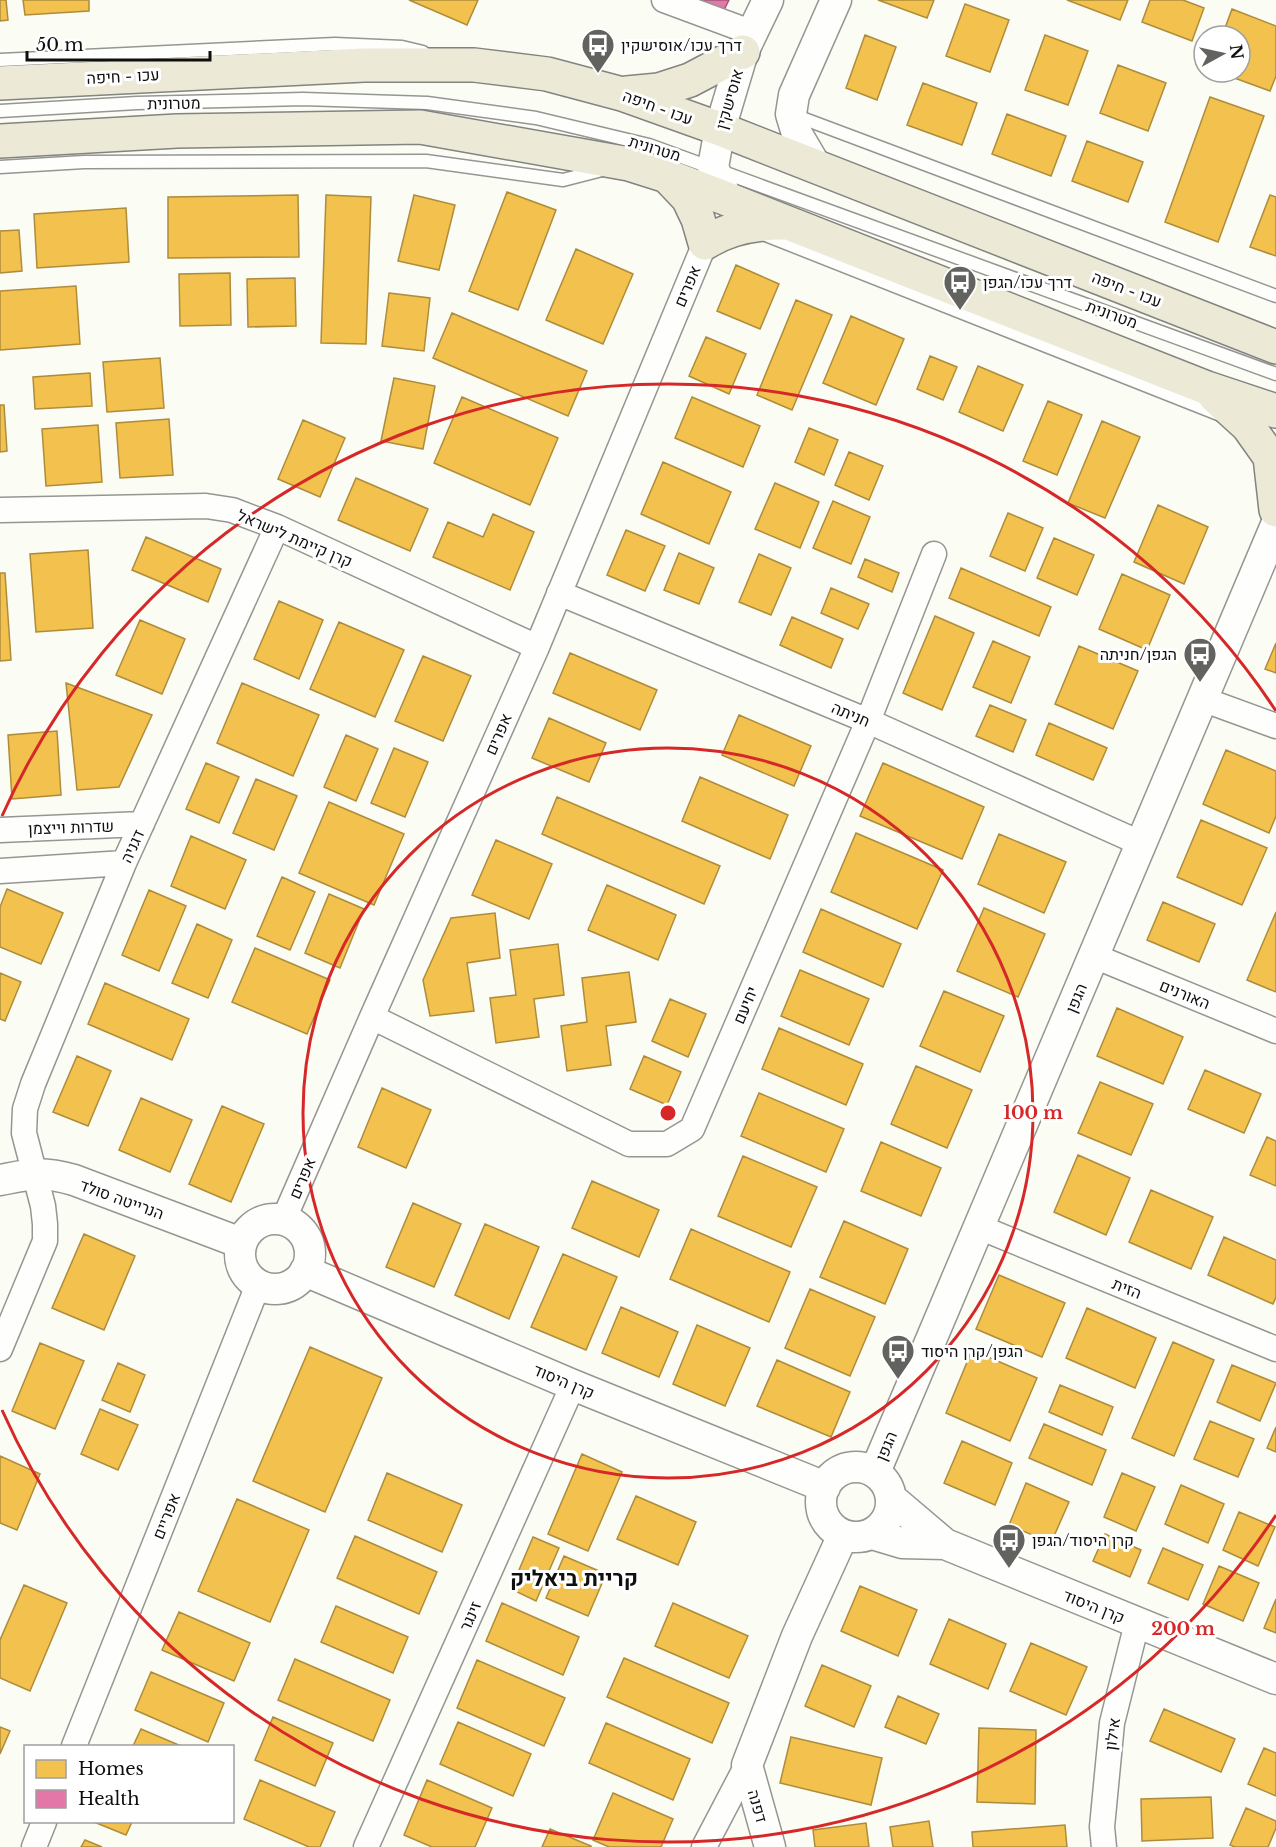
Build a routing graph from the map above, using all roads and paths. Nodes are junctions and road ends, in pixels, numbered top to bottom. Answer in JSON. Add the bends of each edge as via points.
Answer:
{"nodes":[{"id":1,"x":664,"y":0,"type":"edge"},
{"id":2,"x":768,"y":0,"type":"edge"},
{"id":3,"x":836,"y":0,"type":"edge"},
{"id":4,"x":748,"y":43,"type":"junction"},
{"id":5,"x":0,"y":60,"type":"edge"},
{"id":6,"x":474,"y":65,"type":"junction"},
{"id":7,"x":0,"y":83,"type":"edge"},
{"id":8,"x":622,"y":94,"type":"junction"},
{"id":9,"x":0,"y":111,"type":"edge"},
{"id":10,"x":791,"y":114,"type":"junction"},
{"id":11,"x":720,"y":129,"type":"junction"},
{"id":12,"x":0,"y":141,"type":"edge"},
{"id":13,"x":629,"y":164,"type":"junction"},
{"id":14,"x":0,"y":167,"type":"edge"},
{"id":15,"x":713,"y":167,"type":"junction"},
{"id":16,"x":817,"y":168,"type":"junction"},
{"id":17,"x":668,"y":177,"type":"junction"},
{"id":18,"x":727,"y":200,"type":"junction"},
{"id":19,"x":788,"y":223,"type":"junction"},
{"id":20,"x":745,"y":227,"type":"junction"},
{"id":21,"x":705,"y":243,"type":"junction"},
{"id":22,"x":1276,"y":296,"type":"edge"},
{"id":23,"x":1276,"y":347,"type":"edge"},
{"id":24,"x":1276,"y":374,"type":"edge"},
{"id":25,"x":1207,"y":388,"type":"junction"},
{"id":26,"x":1276,"y":411,"type":"edge"},
{"id":27,"x":1248,"y":426,"type":"junction"},
{"id":28,"x":0,"y":510,"type":"edge"},
{"id":29,"x":1276,"y":510,"type":"edge"},
{"id":30,"x":1276,"y":525,"type":"edge"},
{"id":31,"x":276,"y":527,"type":"junction"},
{"id":32,"x":934,"y":554,"type":"dead end"},
{"id":33,"x":559,"y":593,"type":"junction"},
{"id":34,"x":537,"y":647,"type":"junction"},
{"id":35,"x":1202,"y":699,"type":"junction"},
{"id":36,"x":868,"y":721,"type":"junction"},
{"id":37,"x":1276,"y":726,"type":"edge"},
{"id":38,"x":142,"y":824,"type":"junction"},
{"id":39,"x":0,"y":830,"type":"edge"},
{"id":40,"x":1140,"y":843,"type":"junction"},
{"id":41,"x":124,"y":863,"type":"junction"},
{"id":42,"x":0,"y":872,"type":"edge"},
{"id":43,"x":1094,"y":956,"type":"junction"},
{"id":44,"x":372,"y":1017,"type":"junction"},
{"id":45,"x":1276,"y":1031,"type":"edge"},
{"id":46,"x":34,"y":1173,"type":"junction"},
{"id":47,"x":0,"y":1180,"type":"edge"},
{"id":48,"x":283,"y":1221,"type":"junction"},
{"id":49,"x":979,"y":1227,"type":"junction"},
{"id":50,"x":241,"y":1243,"type":"junction"},
{"id":51,"x":305,"y":1271,"type":"junction"},
{"id":52,"x":258,"y":1285,"type":"junction"},
{"id":53,"x":0,"y":1348,"type":"edge"},
{"id":54,"x":1276,"y":1349,"type":"edge"},
{"id":55,"x":573,"y":1385,"type":"junction"},
{"id":56,"x":875,"y":1472,"type":"junction"},
{"id":57,"x":825,"y":1486,"type":"junction"},
{"id":58,"x":892,"y":1499,"type":"junction"},
{"id":59,"x":858,"y":1534,"type":"junction"},
{"id":60,"x":945,"y":1544,"type":"junction"},
{"id":61,"x":1137,"y":1623,"type":"junction"},
{"id":62,"x":1276,"y":1679,"type":"edge"},
{"id":63,"x":74,"y":1745,"type":"edge"},
{"id":64,"x":747,"y":1765,"type":"junction"},
{"id":65,"x":43,"y":1823,"type":"edge"},
{"id":66,"x":34,"y":1847,"type":"edge"},
{"id":67,"x":366,"y":1847,"type":"edge"},
{"id":68,"x":704,"y":1847,"type":"edge"},
{"id":69,"x":770,"y":1847,"type":"edge"},
{"id":70,"x":1104,"y":1847,"type":"edge"}],
"edges":[{"from":1,"to":4,"type":"street"},
{"from":2,"to":4,"type":"street","name":"אוסישקין"},
{"from":3,"to":10,"type":"street","via":[[794,95]]},
{"from":4,"to":8,"type":"highway","via":[[690,80],[659,90]]},
{"from":4,"to":11,"type":"street","name":"אוסישקין"},
{"from":5,"to":6,"type":"lane","via":[[335,44],[402,47]]},
{"from":6,"to":7,"type":"highway","name":"עכו - חיפה","via":[[364,65]]},
{"from":6,"to":8,"type":"highway","name":"עכו - חיפה","via":[[547,74]]},
{"from":8,"to":11,"type":"highway","name":"עכו - חיפה"},
{"from":9,"to":15,"type":"lane","name":"מטרונית","via":[[303,99],[427,103],[536,118],[649,145]]},
{"from":10,"to":16,"type":"street","via":[[797,134]]},
{"from":10,"to":22,"type":"lane"},
{"from":11,"to":15,"type":"street","name":"אוסישקין"},
{"from":11,"to":16,"type":"highway","name":"עכו - חיפה"},
{"from":12,"to":13,"type":"highway","via":[[177,131],[420,127]]},
{"from":13,"to":14,"type":"lane","via":[[562,180],[426,161],[84,162]]},
{"from":13,"to":17,"type":"highway"},
{"from":15,"to":18,"type":"street"},
{"from":15,"to":24,"type":"lane","name":"מטרונית"},
{"from":16,"to":23,"type":"highway","name":"עכו - חיפה"},
{"from":17,"to":18,"type":"highway"},
{"from":17,"to":21,"type":"highway","via":[[688,198]]},
{"from":18,"to":19,"type":"highway"},
{"from":19,"to":20,"type":"highway"},
{"from":19,"to":25,"type":"highway"},
{"from":20,"to":21,"type":"highway","via":[[719,234]]},
{"from":20,"to":27,"type":"lane"},
{"from":21,"to":33,"type":"street","name":"אפרים"},
{"from":25,"to":26,"type":"highway"},
{"from":25,"to":27,"type":"highway"},
{"from":27,"to":29,"type":"highway","via":[[1270,457]]},
{"from":28,"to":31,"type":"street","name":"קרן קיימת לישראל","via":[[206,506],[232,510]]},
{"from":30,"to":35,"type":"street","name":"הגפן"},
{"from":31,"to":34,"type":"street","name":"קרן קיימת לישראל"},
{"from":31,"to":38,"type":"street","name":"דגניה"},
{"from":32,"to":36,"type":"street","name":"יחיעם"},
{"from":33,"to":34,"type":"street","name":"אפרים"},
{"from":33,"to":36,"type":"street","name":"חניתה"},
{"from":34,"to":44,"type":"street","name":"אפרים"},
{"from":35,"to":37,"type":"street"},
{"from":35,"to":40,"type":"street","name":"הגפן"},
{"from":36,"to":40,"type":"street","name":"חניתה"},
{"from":36,"to":44,"type":"street","name":"יחיעם","via":[[692,1129],[667,1144],[630,1144]]},
{"from":38,"to":39,"type":"street","name":"שדרות וייצמן"},
{"from":38,"to":41,"type":"street","name":"דגניה"},
{"from":40,"to":43,"type":"street","name":"הגפן"},
{"from":41,"to":42,"type":"street"},
{"from":41,"to":46,"type":"street","name":"דגניה","via":[[25,1109],[24,1133]]},
{"from":43,"to":45,"type":"street","name":"האורנים"},
{"from":43,"to":49,"type":"street","name":"הגפן"},
{"from":44,"to":48,"type":"street","name":"אפרים"},
{"from":46,"to":47,"type":"street","name":"הנרייטה סולד"},
{"from":46,"to":50,"type":"street","name":"הנרייטה סולד","via":[[74,1180]]},
{"from":46,"to":53,"type":"street","name":"דגניה","via":[[43,1206],[45,1241]]},
{"from":48,"to":50,"type":"street","via":[[263,1221]]},
{"from":48,"to":51,"type":"street","via":[[293,1225],[307,1240],[309,1261]]},
{"from":49,"to":54,"type":"street","name":"הזית"},
{"from":49,"to":56,"type":"street","name":"הגפן"},
{"from":50,"to":52,"type":"street","via":[[242,1267]]},
{"from":51,"to":52,"type":"street","via":[[298,1280],[279,1289]]},
{"from":51,"to":55,"type":"street","name":"קרן היסוד"},
{"from":52,"to":63,"type":"street","name":"אפריים"},
{"from":55,"to":57,"type":"street","name":"קרן היסוד"},
{"from":55,"to":67,"type":"street","name":"זינגר"},
{"from":56,"to":57,"type":"street","via":[[852,1466],[831,1477]]},
{"from":56,"to":58,"type":"street","via":[[884,1479]]},
{"from":57,"to":59,"type":"street","via":[[821,1498],[826,1520],[833,1529]]},
{"from":58,"to":59,"type":"street","via":[[891,1510],[880,1528]]},
{"from":58,"to":60,"type":"street","name":"קרן היסוד"},
{"from":59,"to":60,"type":"street","name":"קרן היסוד","via":[[902,1543]]},
{"from":59,"to":64,"type":"street","via":[[797,1636]]},
{"from":60,"to":61,"type":"street","name":"קרן היסוד"},
{"from":61,"to":62,"type":"street","name":"קרן היסוד"},
{"from":61,"to":70,"type":"street","name":"אילון","via":[[1112,1724],[1102,1827]]},
{"from":64,"to":68,"type":"street"},
{"from":64,"to":69,"type":"street","name":"דפנה"},
{"from":65,"to":66,"type":"street"}]}
